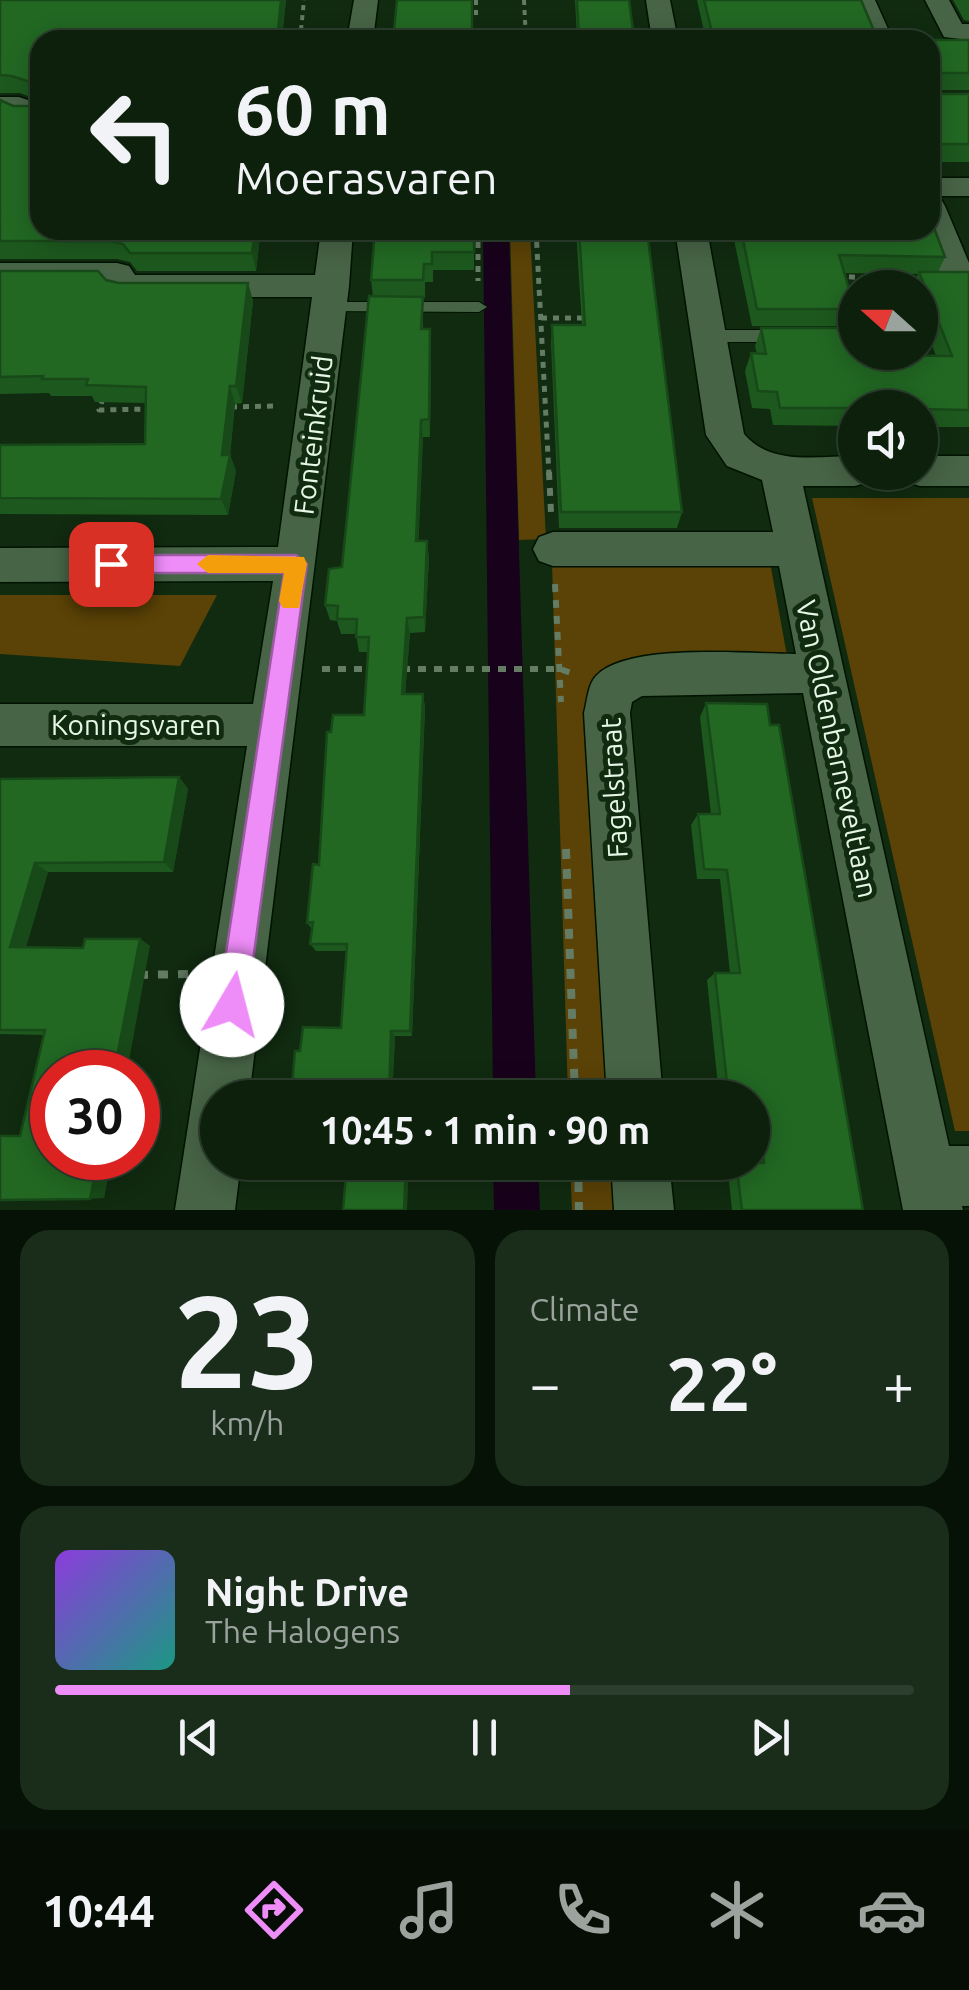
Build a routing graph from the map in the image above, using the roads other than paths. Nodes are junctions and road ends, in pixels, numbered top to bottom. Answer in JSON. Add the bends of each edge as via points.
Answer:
{"nodes":[{"id":1,"x":366,"y":0,"type":"edge"},
{"id":2,"x":658,"y":0,"type":"edge"},
{"id":3,"x":863,"y":0,"type":"edge"},
{"id":4,"x":937,"y":0,"type":"edge"},
{"id":5,"x":362,"y":30,"type":"edge"},
{"id":6,"x":663,"y":30,"type":"edge"},
{"id":7,"x":876,"y":30,"type":"edge"},
{"id":8,"x":969,"y":32,"type":"edge"},
{"id":9,"x":940,"y":48,"type":"edge"},
{"id":10,"x":969,"y":48,"type":"edge"},
{"id":11,"x":940,"y":186,"type":"edge"},
{"id":12,"x":969,"y":187,"type":"edge"},
{"id":13,"x":940,"y":233,"type":"edge"},
{"id":14,"x":336,"y":240,"type":"edge"},
{"id":15,"x":693,"y":240,"type":"edge"},
{"id":16,"x":0,"y":274,"type":"edge"},
{"id":17,"x":969,"y":274,"type":"edge"},
{"id":18,"x":126,"y":286,"type":"junction"},
{"id":19,"x":330,"y":297,"type":"junction"},
{"id":20,"x":0,"y":298,"type":"edge"},
{"id":21,"x":479,"y":307,"type":"road end"},
{"id":22,"x":707,"y":336,"type":"junction"},
{"id":23,"x":798,"y":336,"type":"edge"},
{"id":24,"x":780,"y":471,"type":"junction"},
{"id":25,"x":838,"y":471,"type":"edge"},
{"id":26,"x":938,"y":471,"type":"edge"},
{"id":27,"x":969,"y":471,"type":"edge"},
{"id":28,"x":796,"y":549,"type":"junction"},
{"id":29,"x":554,"y":550,"type":"road end"},
{"id":30,"x":0,"y":564,"type":"edge"},
{"id":31,"x":296,"y":564,"type":"junction"},
{"id":32,"x":821,"y":673,"type":"junction"},
{"id":33,"x":0,"y":725,"type":"edge"},
{"id":34,"x":272,"y":725,"type":"junction"},
{"id":35,"x":222,"y":1080,"type":"edge"},
{"id":36,"x":634,"y":1080,"type":"edge"},
{"id":37,"x":208,"y":1180,"type":"edge"},
{"id":38,"x":642,"y":1180,"type":"edge"},
{"id":39,"x":942,"y":1187,"type":"edge"},
{"id":40,"x":204,"y":1210,"type":"edge"},
{"id":41,"x":644,"y":1210,"type":"edge"}],
"edges":[{"from":1,"to":5,"type":"street"},
{"from":2,"to":6,"type":"street"},
{"from":3,"to":7,"type":"street"},
{"from":4,"to":8,"type":"street","via":[[953,32]]},
{"from":9,"to":10,"type":"street"},
{"from":11,"to":12,"type":"street"},
{"from":13,"to":17,"type":"street","via":[[955,274]]},
{"from":14,"to":19,"type":"street","name":"Fonteinkruid"},
{"from":15,"to":22,"type":"street"},
{"from":16,"to":18,"type":"street","via":[[117,274]]},
{"from":18,"to":19,"type":"street"},
{"from":18,"to":20,"type":"street","via":[[112,297]]},
{"from":19,"to":21,"type":"lane"},
{"from":19,"to":31,"type":"street","name":"Fonteinkruid"},
{"from":22,"to":23,"type":"lane"},
{"from":22,"to":24,"type":"street","via":[[731,449]]},
{"from":24,"to":25,"type":"street"},
{"from":24,"to":28,"type":"street","name":"Van Oldenbarneveltlaan"},
{"from":26,"to":27,"type":"street"},
{"from":28,"to":29,"type":"street"},
{"from":28,"to":32,"type":"street","name":"Van Oldenbarneveltlaan"},
{"from":30,"to":31,"type":"street"},
{"from":31,"to":34,"type":"street","name":"Fonteinkruid"},
{"from":32,"to":36,"type":"street","name":"Fagelstraat","via":[[636,676],[612,690],[607,713]]},
{"from":32,"to":39,"type":"street","name":"Van Oldenbarneveltlaan"},
{"from":33,"to":34,"type":"street","name":"Koningsvaren"},
{"from":34,"to":35,"type":"street","name":"Fonteinkruid"},
{"from":37,"to":40,"type":"street"},
{"from":38,"to":41,"type":"street"}]}
